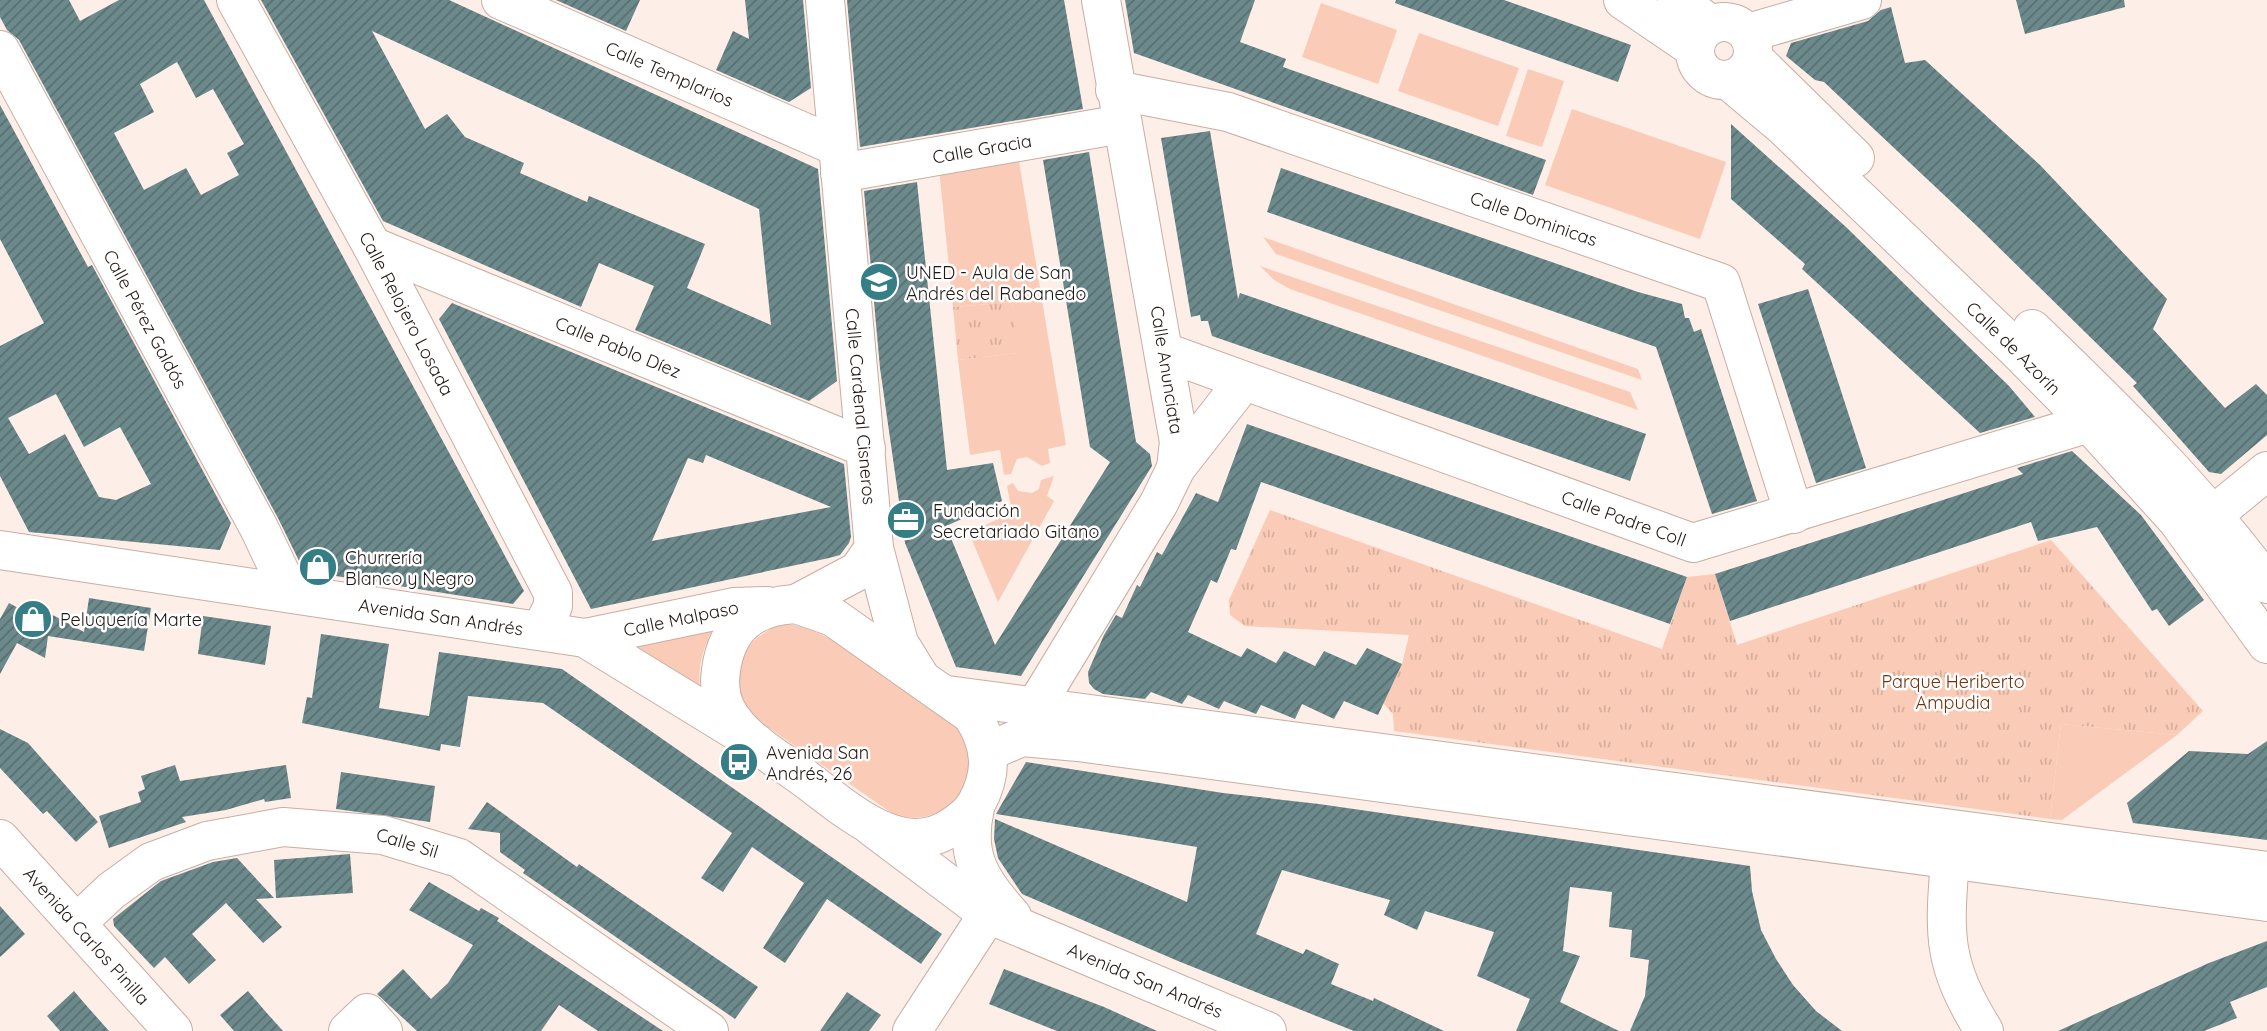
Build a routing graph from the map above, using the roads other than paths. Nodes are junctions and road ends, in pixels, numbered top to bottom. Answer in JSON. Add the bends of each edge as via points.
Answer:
{"nodes":[{"id":1,"x":236,"y":0,"type":"edge"},
{"id":2,"x":501,"y":0,"type":"edge"},
{"id":3,"x":825,"y":0,"type":"edge"},
{"id":4,"x":1101,"y":0,"type":"edge"},
{"id":5,"x":1623,"y":0,"type":"edge"},
{"id":6,"x":1677,"y":0,"type":"edge"},
{"id":7,"x":1862,"y":0,"type":"edge"},
{"id":8,"x":1702,"y":37,"type":"junction"},
{"id":9,"x":0,"y":50,"type":"edge"},
{"id":10,"x":1743,"y":57,"type":"junction"},
{"id":11,"x":1119,"y":107,"type":"junction"},
{"id":12,"x":839,"y":160,"type":"junction"},
{"id":13,"x":372,"y":246,"type":"junction"},
{"id":14,"x":1165,"y":352,"type":"junction"},
{"id":15,"x":1244,"y":381,"type":"junction"},
{"id":16,"x":2089,"y":423,"type":"junction"},
{"id":17,"x":866,"y":448,"type":"junction"},
{"id":18,"x":1176,"y":468,"type":"junction"},
{"id":19,"x":2267,"y":471,"type":"edge"},
{"id":20,"x":1794,"y":514,"type":"junction"},
{"id":21,"x":2213,"y":514,"type":"junction"},
{"id":22,"x":874,"y":548,"type":"junction"},
{"id":23,"x":5,"y":552,"type":"edge"},
{"id":24,"x":2267,"y":584,"type":"edge"},
{"id":25,"x":289,"y":591,"type":"junction"},
{"id":26,"x":786,"y":605,"type":"junction"},
{"id":27,"x":541,"y":630,"type":"junction"},
{"id":28,"x":585,"y":638,"type":"junction"},
{"id":29,"x":2267,"y":644,"type":"edge"},
{"id":30,"x":933,"y":686,"type":"junction"},
{"id":31,"x":1035,"y":707,"type":"junction"},
{"id":32,"x":756,"y":743,"type":"junction"},
{"id":33,"x":989,"y":751,"type":"junction"},
{"id":34,"x":975,"y":808,"type":"junction"},
{"id":35,"x":871,"y":826,"type":"junction"},
{"id":36,"x":0,"y":839,"type":"edge"},
{"id":37,"x":1950,"y":859,"type":"junction"},
{"id":38,"x":2267,"y":871,"type":"edge"},
{"id":39,"x":2267,"y":902,"type":"edge"},
{"id":40,"x":988,"y":914,"type":"junction"},
{"id":41,"x":77,"y":923,"type":"junction"},
{"id":42,"x":1023,"y":928,"type":"junction"},
{"id":43,"x":173,"y":1031,"type":"edge"},
{"id":44,"x":348,"y":1031,"type":"edge"},
{"id":45,"x":383,"y":1031,"type":"edge"},
{"id":46,"x":709,"y":1031,"type":"edge"},
{"id":47,"x":912,"y":1031,"type":"edge"},
{"id":48,"x":1268,"y":1031,"type":"edge"},
{"id":49,"x":1984,"y":1031,"type":"edge"}],
"edges":[{"from":1,"to":13,"type":"street","name":"Calle Relojero Losada"},
{"from":2,"to":12,"type":"street","name":"Calle Templarios"},
{"from":3,"to":12,"type":"street","name":"Calle Cardenal Cisneros"},
{"from":4,"to":11,"type":"street","name":"Calle Anunciata"},
{"from":5,"to":8,"type":"street"},
{"from":6,"to":8,"type":"street"},
{"from":7,"to":10,"type":"street"},
{"from":8,"to":10,"type":"street","via":[[1735,23]]},
{"from":8,"to":10,"type":"street","via":[[1695,58],[1704,73],[1720,80]]},
{"from":9,"to":25,"type":"street","name":"Calle Pérez Galdós","via":[[260,528]]},
{"from":10,"to":16,"type":"street","name":"Calle de Azorín","via":[[1784,127]]},
{"from":10,"to":21,"type":"street","name":"Calle de Azorín","via":[[2085,379]]},
{"from":11,"to":12,"type":"street","name":"Calle Gracia"},
{"from":11,"to":14,"type":"street","name":"Calle Anunciata"},
{"from":11,"to":20,"type":"street","name":"Calle Dominicas","via":[[1228,113],[1721,283]]},
{"from":12,"to":17,"type":"street","name":"Calle Cardenal Cisneros"},
{"from":13,"to":17,"type":"street","name":"Calle Pablo Díez"},
{"from":13,"to":27,"type":"street","name":"Calle Relojero Losada","via":[[553,593],[553,606]]},
{"from":14,"to":15,"type":"street","name":"Calle Padre Coll"},
{"from":14,"to":18,"type":"street","name":"Calle Anunciata","via":[[1179,442]]},
{"from":15,"to":18,"type":"street"},
{"from":15,"to":20,"type":"street","name":"Calle Padre Coll","via":[[1693,543]]},
{"from":16,"to":20,"type":"street","name":"Calle Padre Coll"},
{"from":16,"to":29,"type":"street","name":"Calle de Azorín","via":[[2177,520]]},
{"from":17,"to":22,"type":"street","name":"Calle Cardenal Cisneros"},
{"from":18,"to":31,"type":"street","name":"Calle Anunciata"},
{"from":19,"to":21,"type":"street"},
{"from":21,"to":24,"type":"street","name":"Calle de Azorín"},
{"from":22,"to":26,"type":"street","name":"Calle Malpaso","via":[[858,571]]},
{"from":22,"to":30,"type":"street","name":"Calle Cardenal Cisneros","via":[[896,635]]},
{"from":23,"to":25,"type":"street","name":"Avenida San Andrés"},
{"from":25,"to":27,"type":"street","name":"Avenida San Andrés"},
{"from":26,"to":28,"type":"street","name":"Calle Malpaso","via":[[734,607]]},
{"from":26,"to":30,"type":"street","via":[[833,617]]},
{"from":26,"to":32,"type":"street","via":[[757,611],[740,622],[723,656],[721,695],[727,711]]},
{"from":27,"to":28,"type":"street","name":"Avenida San Andrés"},
{"from":28,"to":32,"type":"street","name":"Avenida San Andrés"},
{"from":30,"to":31,"type":"street"},
{"from":30,"to":33,"type":"street","via":[[972,715]]},
{"from":31,"to":38,"type":"street"},
{"from":32,"to":35,"type":"street","name":"Avenida San Andrés"},
{"from":33,"to":34,"type":"street","name":"Avenida San Andrés","via":[[989,771]]},
{"from":33,"to":37,"type":"street","via":[[1022,737],[1078,742]]},
{"from":34,"to":35,"type":"street","via":[[946,831],[928,837],[899,835]]},
{"from":34,"to":42,"type":"street","name":"Avenida San Andrés","via":[[969,839],[974,861],[987,887]]},
{"from":35,"to":40,"type":"street","name":"Avenida San Andrés"},
{"from":36,"to":41,"type":"street","name":"Avenida Carlos Pinilla"},
{"from":37,"to":39,"type":"street"},
{"from":37,"to":49,"type":"street","via":[[1948,952],[1957,981]]},
{"from":40,"to":42,"type":"street","name":"Avenida San Andrés"},
{"from":40,"to":47,"type":"street"},
{"from":41,"to":43,"type":"street","name":"Avenida Carlos Pinilla"},
{"from":41,"to":46,"type":"street","name":"Calle Sil","via":[[151,862],[207,841],[283,827],[383,835],[459,858]]},
{"from":42,"to":48,"type":"street","name":"Avenida San Andrés"},
{"from":44,"to":45,"type":"street","via":[[367,1013]]}]}
